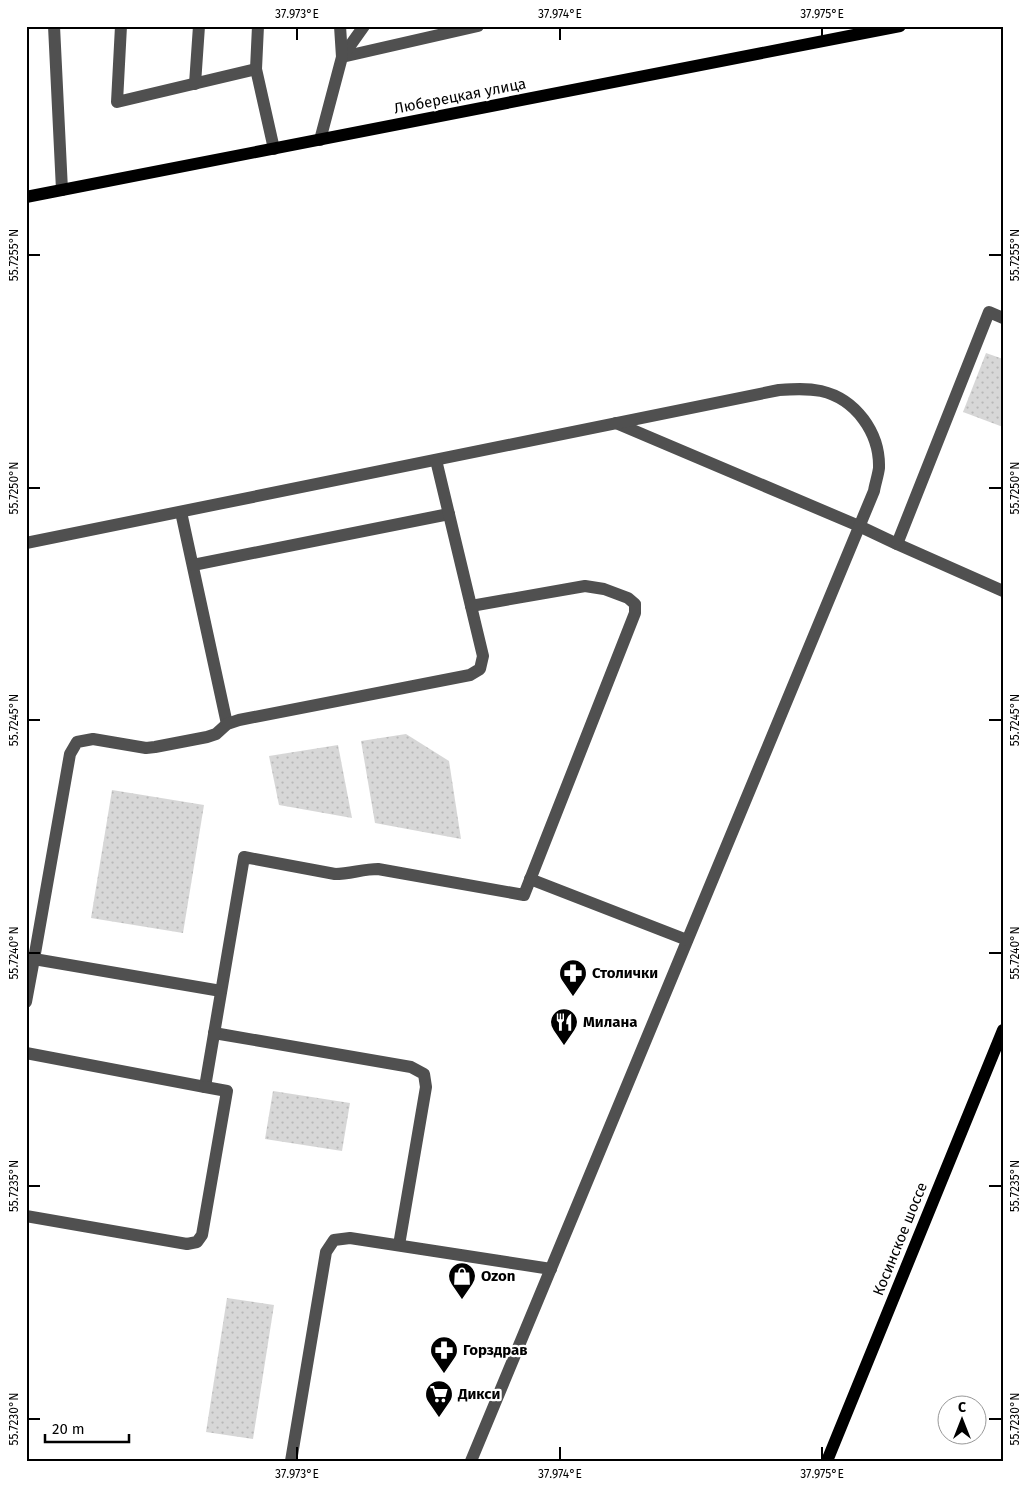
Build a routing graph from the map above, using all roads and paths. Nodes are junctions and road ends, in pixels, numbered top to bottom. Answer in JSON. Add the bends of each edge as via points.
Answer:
{"nodes":[{"id":1,"x":54,"y":26,"type":"edge"},
{"id":2,"x":121,"y":26,"type":"edge"},
{"id":3,"x":199,"y":26,"type":"edge"},
{"id":4,"x":258,"y":26,"type":"edge"},
{"id":5,"x":340,"y":26,"type":"edge"},
{"id":6,"x":364,"y":26,"type":"edge"},
{"id":7,"x":478,"y":26,"type":"edge"},
{"id":8,"x":900,"y":26,"type":"edge"},
{"id":9,"x":342,"y":56,"type":"junction"},
{"id":10,"x":256,"y":69,"type":"junction"},
{"id":11,"x":195,"y":84,"type":"junction"},
{"id":12,"x":320,"y":140,"type":"junction"},
{"id":13,"x":274,"y":149,"type":"junction"},
{"id":14,"x":62,"y":190,"type":"junction"},
{"id":15,"x":26,"y":197,"type":"edge"},
{"id":16,"x":1003,"y":318,"type":"edge"},
{"id":17,"x":616,"y":423,"type":"junction"},
{"id":18,"x":436,"y":460,"type":"junction"},
{"id":19,"x":181,"y":512,"type":"junction"},
{"id":20,"x":449,"y":514,"type":"junction"},
{"id":21,"x":859,"y":526,"type":"junction"},
{"id":22,"x":26,"y":543,"type":"edge"},
{"id":23,"x":897,"y":544,"type":"junction"},
{"id":24,"x":193,"y":565,"type":"junction"},
{"id":25,"x":1003,"y":591,"type":"edge"},
{"id":26,"x":471,"y":606,"type":"junction"},
{"id":27,"x":227,"y":724,"type":"junction"},
{"id":28,"x":530,"y":879,"type":"junction"},
{"id":29,"x":687,"y":940,"type":"junction"},
{"id":30,"x":34,"y":959,"type":"junction"},
{"id":31,"x":221,"y":991,"type":"junction"},
{"id":32,"x":26,"y":1002,"type":"edge"},
{"id":33,"x":1003,"y":1030,"type":"edge"},
{"id":34,"x":214,"y":1033,"type":"junction"},
{"id":35,"x":26,"y":1053,"type":"edge"},
{"id":36,"x":205,"y":1087,"type":"junction"},
{"id":37,"x":26,"y":1216,"type":"edge"},
{"id":38,"x":399,"y":1245,"type":"junction"},
{"id":39,"x":551,"y":1269,"type":"junction"},
{"id":40,"x":291,"y":1461,"type":"edge"},
{"id":41,"x":471,"y":1461,"type":"edge"},
{"id":42,"x":826,"y":1461,"type":"edge"}],
"edges":[{"from":1,"to":14,"type":"lane"},
{"from":2,"to":11,"type":"lane","via":[[117,102]]},
{"from":3,"to":11,"type":"lane"},
{"from":4,"to":10,"type":"lane"},
{"from":5,"to":9,"type":"lane"},
{"from":6,"to":9,"type":"lane"},
{"from":7,"to":9,"type":"lane"},
{"from":8,"to":12,"type":"main road","name":"Люберецкая улица"},
{"from":9,"to":12,"type":"lane"},
{"from":10,"to":11,"type":"lane"},
{"from":10,"to":13,"type":"lane"},
{"from":12,"to":13,"type":"main road","name":"Люберецкая улица"},
{"from":13,"to":14,"type":"main road","name":"Люберецкая улица"},
{"from":14,"to":15,"type":"main road","name":"Люберецкая улица"},
{"from":16,"to":23,"type":"lane","via":[[989,312]]},
{"from":17,"to":18,"type":"lane"},
{"from":17,"to":21,"type":"lane"},
{"from":17,"to":21,"type":"lane","via":[[779,390],[801,389],[842,399],[869,427],[877,448],[879,469],[874,491]]},
{"from":18,"to":19,"type":"lane"},
{"from":18,"to":20,"type":"lane"},
{"from":19,"to":22,"type":"lane"},
{"from":19,"to":24,"type":"lane"},
{"from":20,"to":24,"type":"lane"},
{"from":20,"to":26,"type":"lane"},
{"from":21,"to":23,"type":"lane"},
{"from":21,"to":29,"type":"lane"},
{"from":23,"to":25,"type":"lane"},
{"from":24,"to":27,"type":"lane"},
{"from":26,"to":27,"type":"lane","via":[[483,656],[480,669],[470,675]]},
{"from":26,"to":28,"type":"lane","via":[[584,586],[604,589],[635,604],[635,613]]},
{"from":27,"to":30,"type":"lane","via":[[207,737],[155,747],[93,739],[77,742],[70,754]]},
{"from":28,"to":29,"type":"lane"},
{"from":28,"to":31,"type":"lane","via":[[524,895],[378,869],[336,874],[244,858]]},
{"from":29,"to":39,"type":"lane"},
{"from":30,"to":31,"type":"lane"},
{"from":30,"to":32,"type":"lane"},
{"from":31,"to":34,"type":"lane"},
{"from":33,"to":42,"type":"main road","name":"Косинское шоссе"},
{"from":34,"to":36,"type":"lane"},
{"from":34,"to":38,"type":"lane","via":[[411,1067],[424,1074],[426,1087]]},
{"from":35,"to":36,"type":"lane"},
{"from":36,"to":37,"type":"lane","via":[[227,1091],[202,1235],[197,1242],[187,1244]]},
{"from":38,"to":39,"type":"lane"},
{"from":38,"to":40,"type":"lane","via":[[350,1238],[334,1240],[326,1252]]},
{"from":39,"to":41,"type":"lane"}]}
